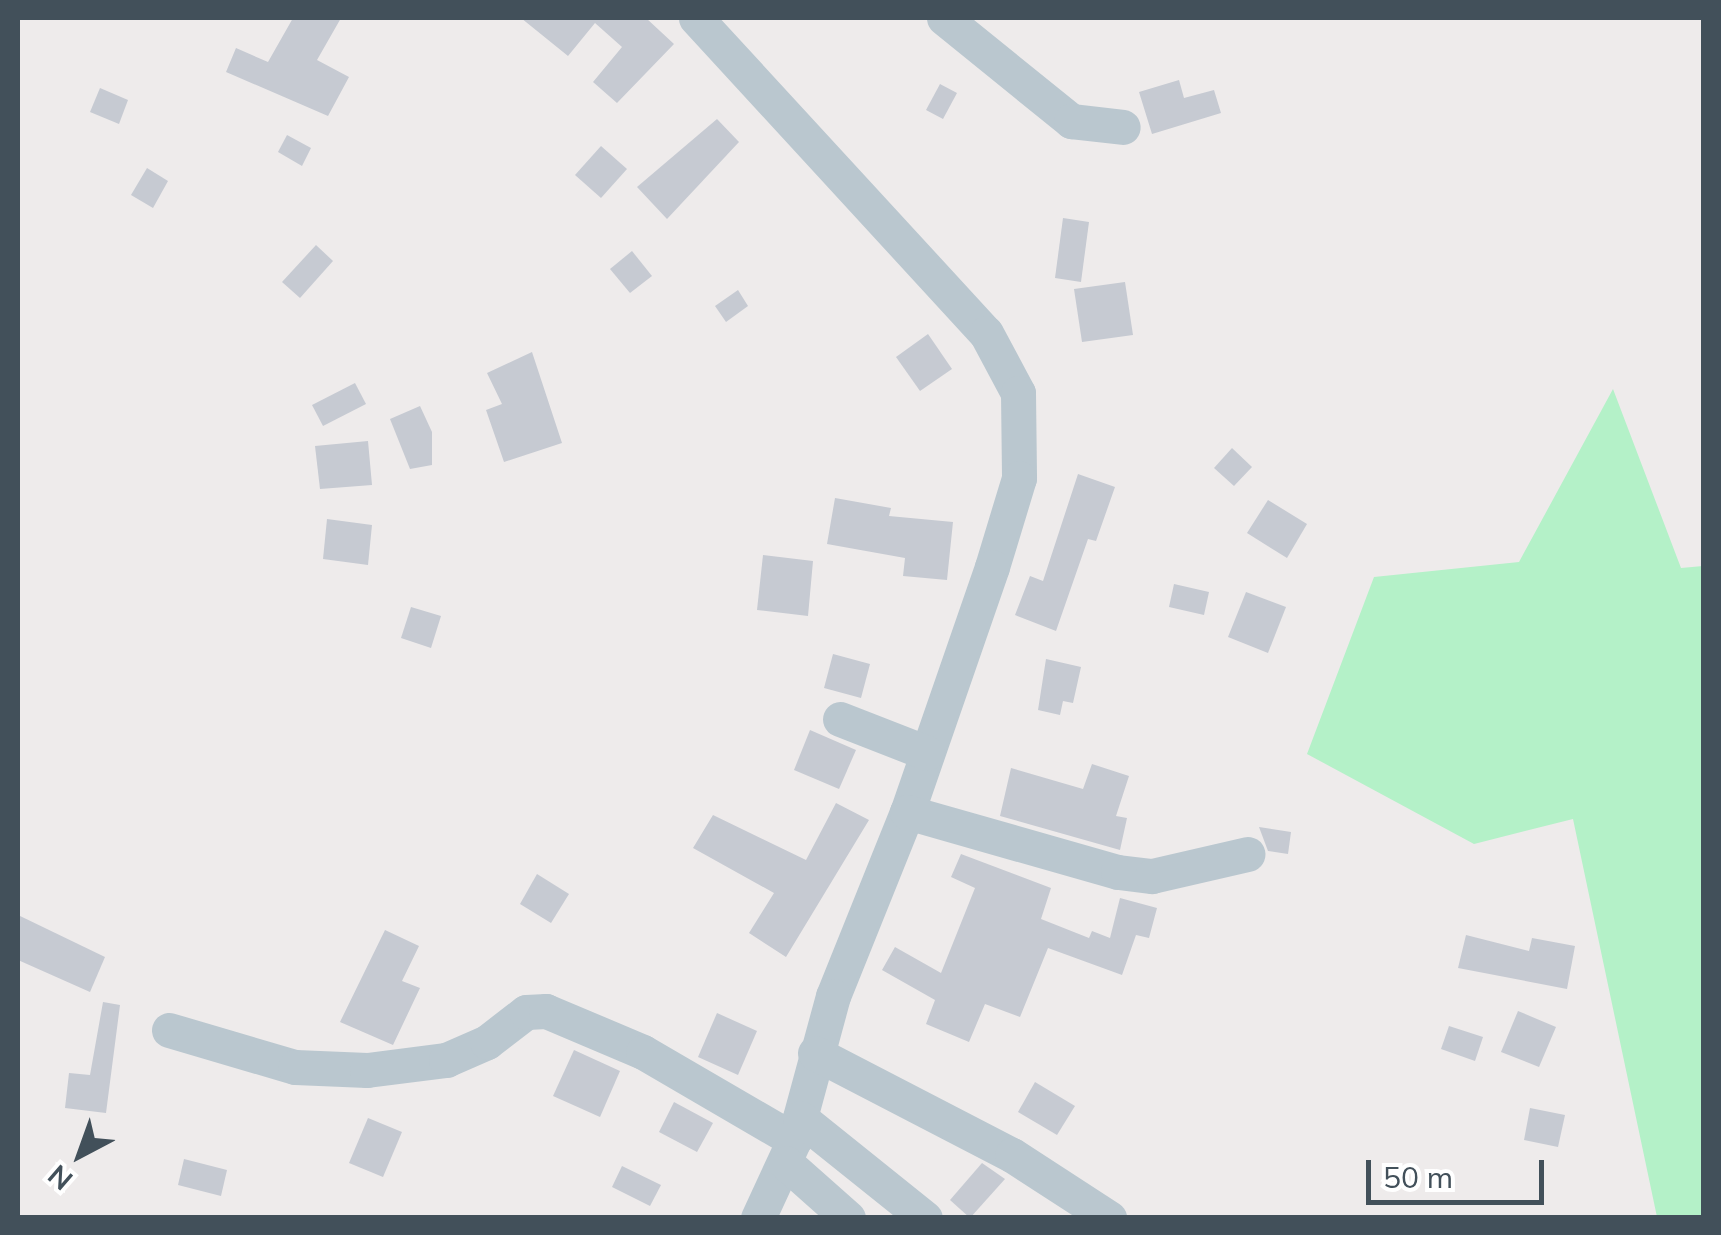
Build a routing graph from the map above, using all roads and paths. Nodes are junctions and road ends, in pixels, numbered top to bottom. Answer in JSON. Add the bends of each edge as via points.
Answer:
{"nodes":[{"id":1,"x":696,"y":18,"type":"edge"},
{"id":2,"x":944,"y":18,"type":"edge"},
{"id":3,"x":1123,"y":126,"type":"dead end"},
{"id":4,"x":840,"y":720,"type":"dead end"},
{"id":5,"x":927,"y":753,"type":"junction"},
{"id":6,"x":907,"y":812,"type":"junction"},
{"id":7,"x":1247,"y":854,"type":"dead end"},
{"id":8,"x":170,"y":1030,"type":"dead end"},
{"id":9,"x":815,"y":1053,"type":"junction"},
{"id":10,"x":794,"y":1140,"type":"junction"},
{"id":11,"x":758,"y":1218,"type":"edge"},
{"id":12,"x":848,"y":1218,"type":"edge"},
{"id":13,"x":924,"y":1218,"type":"edge"},
{"id":14,"x":1109,"y":1218,"type":"edge"}],
"edges":[{"from":1,"to":5,"type":"street","via":[[986,333],[1018,393],[1020,478]]},
{"from":2,"to":3,"type":"street","via":[[1071,121]]},
{"from":4,"to":5,"type":"street"},
{"from":5,"to":6,"type":"street"},
{"from":6,"to":7,"type":"street","via":[[1118,872],[1152,876]]},
{"from":6,"to":9,"type":"street"},
{"from":8,"to":10,"type":"street","via":[[296,1068],[367,1070],[446,1060],[487,1042],[526,1012],[546,1010],[643,1052]]},
{"from":9,"to":10,"type":"street"},
{"from":9,"to":14,"type":"street","via":[[1012,1155]]},
{"from":10,"to":11,"type":"street"},
{"from":10,"to":12,"type":"street"},
{"from":10,"to":13,"type":"street"}]}
